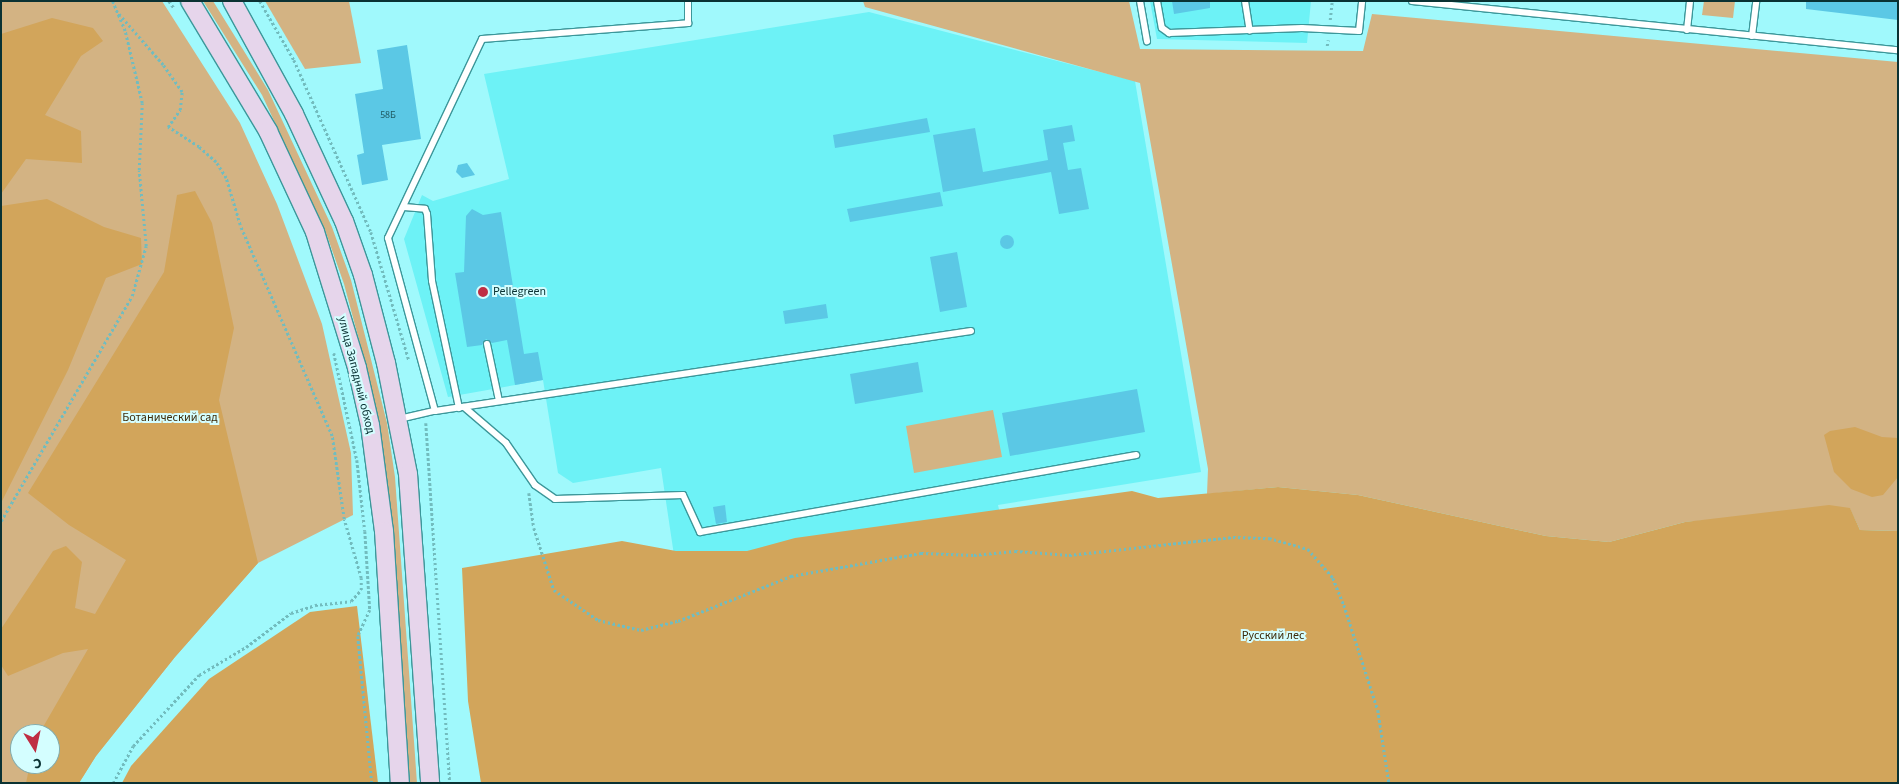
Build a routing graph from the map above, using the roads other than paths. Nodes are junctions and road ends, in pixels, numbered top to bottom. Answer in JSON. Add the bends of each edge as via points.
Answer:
{"nodes":[{"id":1,"x":232,"y":1,"type":"edge"},
{"id":2,"x":688,"y":1,"type":"edge"},
{"id":3,"x":1140,"y":1,"type":"edge"},
{"id":4,"x":1157,"y":1,"type":"edge"},
{"id":5,"x":1245,"y":1,"type":"edge"},
{"id":6,"x":1362,"y":1,"type":"edge"},
{"id":7,"x":1412,"y":1,"type":"edge"},
{"id":8,"x":1690,"y":1,"type":"edge"},
{"id":9,"x":1756,"y":1,"type":"edge"},
{"id":10,"x":182,"y":5,"type":"edge"},
{"id":11,"x":1688,"y":30,"type":"junction"},
{"id":12,"x":1250,"y":31,"type":"junction"},
{"id":13,"x":1752,"y":36,"type":"junction"},
{"id":14,"x":1146,"y":41,"type":"dead end"},
{"id":15,"x":1898,"y":50,"type":"edge"},
{"id":16,"x":404,"y":207,"type":"junction"},
{"id":17,"x":971,"y":331,"type":"dead end"},
{"id":18,"x":487,"y":344,"type":"dead end"},
{"id":19,"x":499,"y":401,"type":"junction"},
{"id":20,"x":462,"y":407,"type":"junction"},
{"id":21,"x":435,"y":411,"type":"junction"},
{"id":22,"x":399,"y":419,"type":"junction"},
{"id":23,"x":1136,"y":455,"type":"dead end"},
{"id":24,"x":400,"y":783,"type":"edge"},
{"id":25,"x":430,"y":783,"type":"edge"}],
"edges":[{"from":1,"to":22,"type":"main road","via":[[294,114],[344,221],[363,275]]},
{"from":2,"to":16,"type":"lane","via":[[688,23],[482,39]]},
{"from":3,"to":14,"type":"lane"},
{"from":4,"to":12,"type":"lane","via":[[1162,28],[1169,33]]},
{"from":5,"to":12,"type":"lane"},
{"from":6,"to":12,"type":"lane","via":[[1358,31],[1302,28]]},
{"from":7,"to":11,"type":"lane"},
{"from":8,"to":11,"type":"lane"},
{"from":9,"to":13,"type":"lane"},
{"from":10,"to":24,"type":"main road","name":"улица Западный обход","via":[[268,131],[315,232],[357,368],[370,424],[384,531]]},
{"from":11,"to":13,"type":"lane"},
{"from":13,"to":15,"type":"lane"},
{"from":16,"to":20,"type":"lane","via":[[425,209],[427,214],[432,281]]},
{"from":16,"to":21,"type":"lane","via":[[388,238]]},
{"from":17,"to":19,"type":"lane"},
{"from":18,"to":19,"type":"lane"},
{"from":19,"to":20,"type":"lane"},
{"from":20,"to":21,"type":"lane"},
{"from":20,"to":23,"type":"lane","via":[[506,443],[535,485],[555,499],[683,495],[700,532]]},
{"from":21,"to":22,"type":"lane"},
{"from":22,"to":25,"type":"main road","via":[[413,527]]}]}
